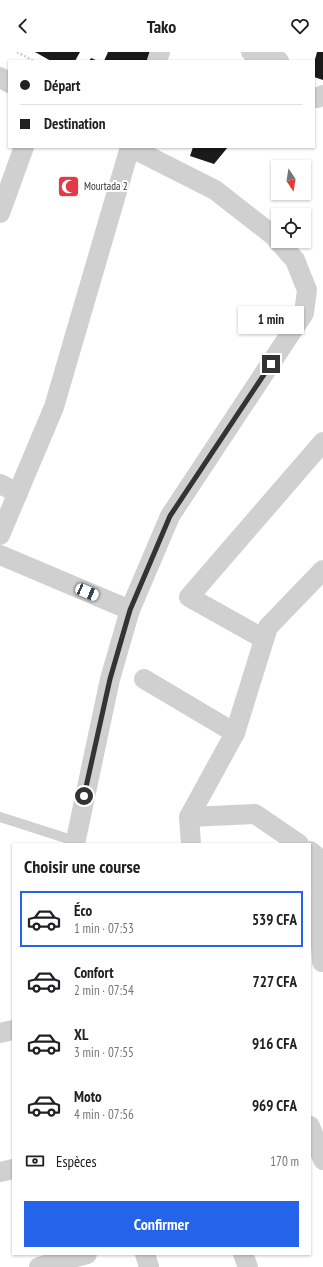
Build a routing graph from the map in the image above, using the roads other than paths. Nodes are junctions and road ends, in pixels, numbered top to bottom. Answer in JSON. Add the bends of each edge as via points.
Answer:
{"nodes":[{"id":1,"x":251,"y":52,"type":"edge"},
{"id":2,"x":277,"y":60,"type":"edge"},
{"id":3,"x":24,"y":148,"type":"edge"},
{"id":4,"x":130,"y":148,"type":"edge"},
{"id":5,"x":132,"y":148,"type":"edge"},
{"id":6,"x":0,"y":213,"type":"edge"},
{"id":7,"x":271,"y":234,"type":"edge"},
{"id":8,"x":284,"y":248,"type":"edge"},
{"id":9,"x":323,"y":442,"type":"edge"},
{"id":10,"x":0,"y":484,"type":"edge"},
{"id":11,"x":18,"y":493,"type":"junction"},
{"id":12,"x":0,"y":535,"type":"edge"},
{"id":13,"x":0,"y":555,"type":"edge"},
{"id":14,"x":323,"y":570,"type":"edge"},
{"id":15,"x":130,"y":610,"type":"junction"},
{"id":16,"x":264,"y":639,"type":"junction"},
{"id":17,"x":144,"y":679,"type":"dead end"},
{"id":18,"x":235,"y":733,"type":"junction"},
{"id":19,"x":0,"y":817,"type":"edge"},
{"id":20,"x":189,"y":817,"type":"junction"},
{"id":21,"x":75,"y":842,"type":"edge"},
{"id":22,"x":191,"y":843,"type":"edge"},
{"id":23,"x":298,"y":843,"type":"edge"},
{"id":24,"x":311,"y":853,"type":"edge"},
{"id":25,"x":318,"y":962,"type":"edge"},
{"id":26,"x":12,"y":1030,"type":"edge"},
{"id":27,"x":0,"y":1033,"type":"edge"},
{"id":28,"x":314,"y":1134,"type":"edge"},
{"id":29,"x":323,"y":1160,"type":"edge"},
{"id":30,"x":12,"y":1169,"type":"edge"},
{"id":31,"x":0,"y":1172,"type":"edge"},
{"id":32,"x":83,"y":1255,"type":"edge"},
{"id":33,"x":145,"y":1255,"type":"edge"},
{"id":34,"x":242,"y":1255,"type":"edge"},
{"id":35,"x":39,"y":1267,"type":"edge"},
{"id":36,"x":149,"y":1267,"type":"edge"},
{"id":37,"x":248,"y":1267,"type":"edge"}],
"edges":[{"from":1,"to":2,"type":"street"},
{"from":3,"to":6,"type":"street"},
{"from":4,"to":11,"type":"street","via":[[54,407]]},
{"from":5,"to":7,"type":"street","via":[[215,190]]},
{"from":8,"to":15,"type":"street","via":[[295,260],[307,290],[304,313],[170,516]]},
{"from":9,"to":16,"type":"street","via":[[189,597]]},
{"from":10,"to":11,"type":"street"},
{"from":11,"to":12,"type":"street"},
{"from":13,"to":15,"type":"street"},
{"from":14,"to":16,"type":"street","via":[[268,627]]},
{"from":15,"to":21,"type":"street","via":[[110,679]]},
{"from":16,"to":18,"type":"street"},
{"from":17,"to":18,"type":"street"},
{"from":18,"to":20,"type":"street"},
{"from":19,"to":21,"type":"lane"},
{"from":20,"to":22,"type":"street"},
{"from":20,"to":23,"type":"street","via":[[255,814]]},
{"from":24,"to":25,"type":"street","via":[[316,856]]},
{"from":26,"to":27,"type":"street"},
{"from":28,"to":29,"type":"street"},
{"from":30,"to":31,"type":"street"},
{"from":32,"to":35,"type":"street"},
{"from":33,"to":36,"type":"street"},
{"from":34,"to":37,"type":"street"}]}
